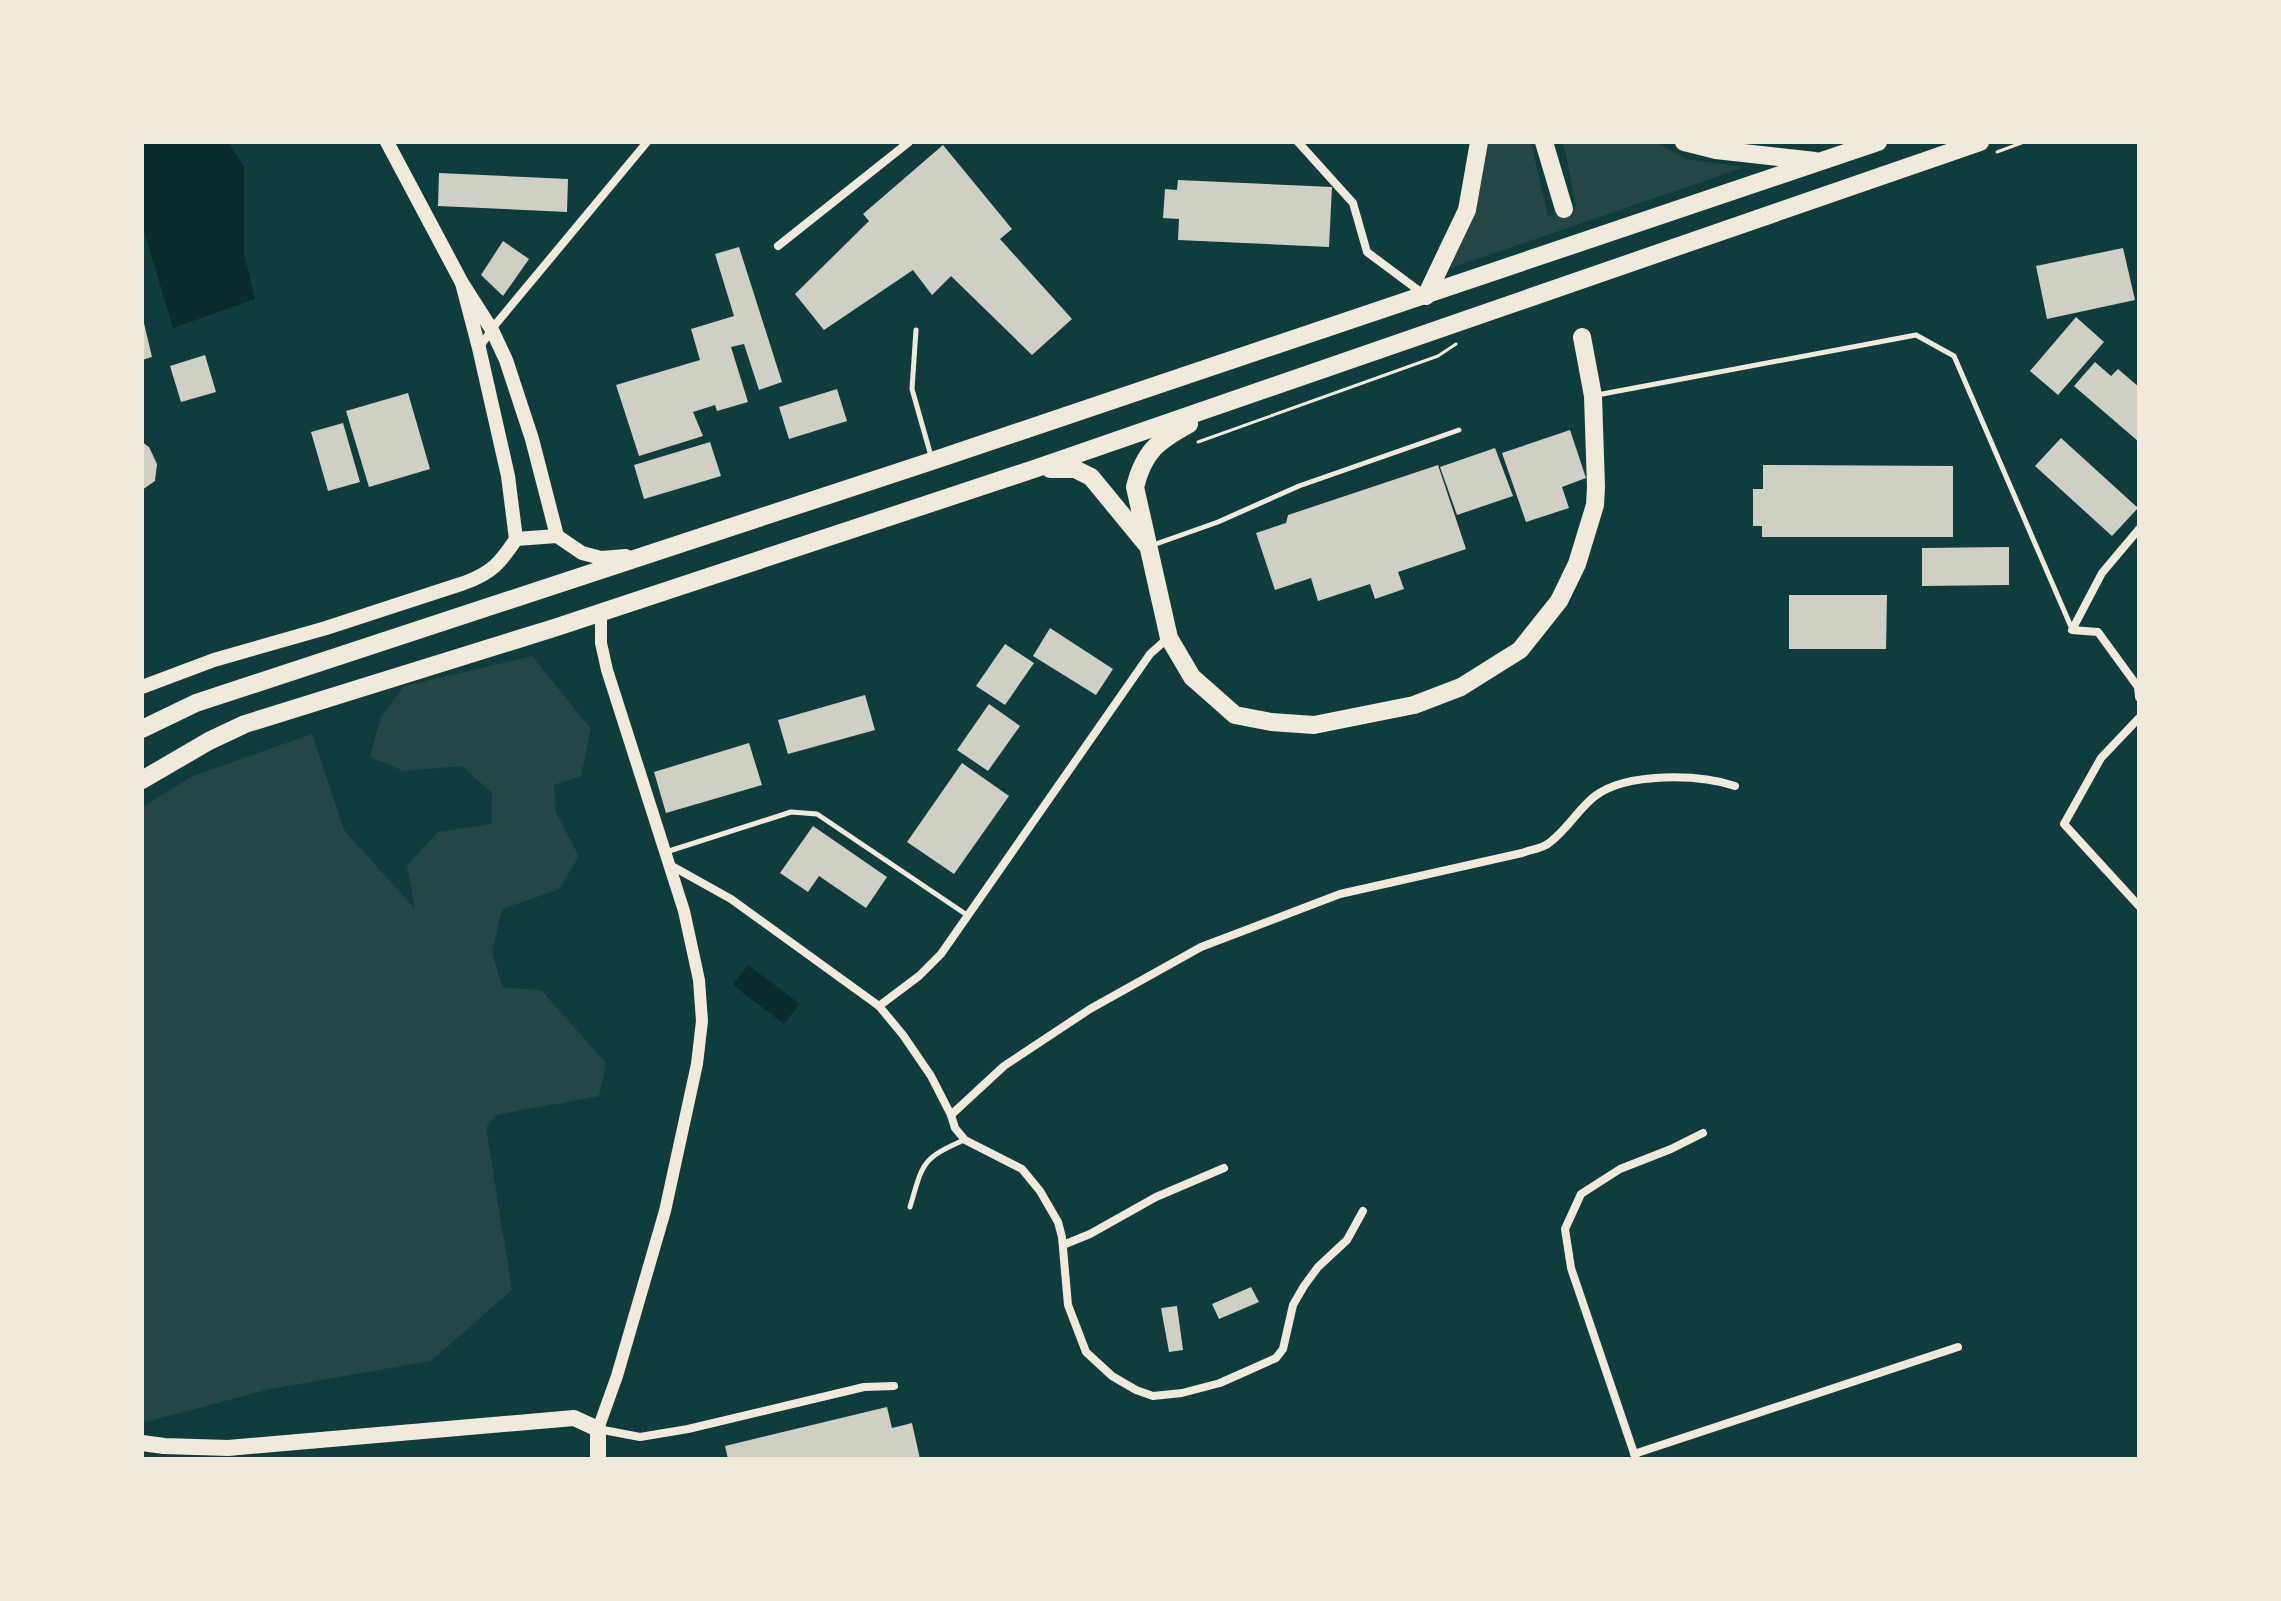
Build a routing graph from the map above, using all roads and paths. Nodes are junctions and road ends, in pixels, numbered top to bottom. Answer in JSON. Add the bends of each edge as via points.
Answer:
{"nodes":[{"id":1,"x":387,"y":142,"type":"edge"},
{"id":2,"x":647,"y":142,"type":"edge"},
{"id":3,"x":909,"y":142,"type":"edge"},
{"id":4,"x":1298,"y":142,"type":"edge"},
{"id":5,"x":1479,"y":142,"type":"edge"},
{"id":6,"x":1544,"y":142,"type":"edge"},
{"id":7,"x":1684,"y":142,"type":"edge"},
{"id":8,"x":1878,"y":142,"type":"edge"},
{"id":9,"x":1980,"y":142,"type":"edge"},
{"id":10,"x":1821,"y":162,"type":"junction"},
{"id":11,"x":1564,"y":209,"type":"dead end"},
{"id":12,"x":778,"y":246,"type":"dead end"},
{"id":13,"x":462,"y":283,"type":"junction"},
{"id":14,"x":1426,"y":296,"type":"junction"},
{"id":15,"x":492,"y":330,"type":"junction"},
{"id":16,"x":916,"y":330,"type":"dead end"},
{"id":17,"x":1582,"y":337,"type":"dead end"},
{"id":18,"x":479,"y":348,"type":"junction"},
{"id":19,"x":1593,"y":396,"type":"junction"},
{"id":20,"x":1226,"y":402,"type":"junction"},
{"id":21,"x":1459,"y":430,"type":"dead end"},
{"id":22,"x":932,"y":461,"type":"junction"},
{"id":23,"x":1034,"y":469,"type":"junction"},
{"id":24,"x":2139,"y":529,"type":"edge"},
{"id":25,"x":557,"y":536,"type":"junction"},
{"id":26,"x":516,"y":539,"type":"junction"},
{"id":27,"x":1149,"y":547,"type":"junction"},
{"id":28,"x":655,"y":553,"type":"junction"},
{"id":29,"x":601,"y":612,"type":"junction"},
{"id":30,"x":2072,"y":630,"type":"junction"},
{"id":31,"x":1169,"y":638,"type":"junction"},
{"id":32,"x":142,"y":687,"type":"edge"},
{"id":33,"x":2139,"y":697,"type":"edge"},
{"id":34,"x":2139,"y":718,"type":"edge"},
{"id":35,"x":142,"y":729,"type":"edge"},
{"id":36,"x":142,"y":780,"type":"edge"},
{"id":37,"x":1735,"y":786,"type":"dead end"},
{"id":38,"x":667,"y":858,"type":"junction"},
{"id":39,"x":2139,"y":906,"type":"edge"},
{"id":40,"x":967,"y":915,"type":"junction"},
{"id":41,"x":879,"y":1006,"type":"junction"},
{"id":42,"x":951,"y":1115,"type":"junction"},
{"id":43,"x":1703,"y":1133,"type":"dead end"},
{"id":44,"x":965,"y":1140,"type":"junction"},
{"id":45,"x":1224,"y":1168,"type":"dead end"},
{"id":46,"x":910,"y":1207,"type":"dead end"},
{"id":47,"x":1363,"y":1211,"type":"dead end"},
{"id":48,"x":1063,"y":1245,"type":"junction"},
{"id":49,"x":1958,"y":1347,"type":"dead end"},
{"id":50,"x":894,"y":1386,"type":"dead end"},
{"id":51,"x":598,"y":1429,"type":"junction"},
{"id":52,"x":142,"y":1443,"type":"edge"},
{"id":53,"x":228,"y":1448,"type":"junction"},
{"id":54,"x":1635,"y":1457,"type":"edge"},
{"id":55,"x":185,"y":1459,"type":"edge"},
{"id":56,"x":598,"y":1459,"type":"edge"}],
"edges":[{"from":1,"to":13,"type":"main road"},
{"from":2,"to":15,"type":"street"},
{"from":3,"to":12,"type":"street"},
{"from":4,"to":14,"type":"street","via":[[1353,203],[1367,252]]},
{"from":5,"to":14,"type":"highway","via":[[1467,210]]},
{"from":6,"to":11,"type":"highway"},
{"from":7,"to":10,"type":"highway"},
{"from":8,"to":10,"type":"highway"},
{"from":9,"to":20,"type":"highway"},
{"from":10,"to":14,"type":"highway"},
{"from":13,"to":15,"type":"main road"},
{"from":13,"to":18,"type":"main road"},
{"from":14,"to":22,"type":"highway"},
{"from":15,"to":18,"type":"street"},
{"from":15,"to":25,"type":"main road","via":[[518,390]]},
{"from":16,"to":22,"type":"lane","via":[[912,389]]},
{"from":17,"to":19,"type":"highway"},
{"from":18,"to":26,"type":"main road","via":[[508,476]]},
{"from":19,"to":30,"type":"lane","via":[[1916,335],[1954,356]]},
{"from":19,"to":31,"type":"highway","via":[[1595,505],[1577,564],[1559,601],[1520,650],[1481,676],[1414,705],[1374,714],[1314,725],[1271,722],[1235,715],[1192,677]]},
{"from":20,"to":23,"type":"highway"},
{"from":20,"to":27,"type":"highway","via":[[1164,438],[1141,463],[1135,487]]},
{"from":21,"to":27,"type":"lane","via":[[1299,486]]},
{"from":22,"to":28,"type":"highway"},
{"from":23,"to":27,"type":"highway","via":[[1075,469],[1091,477]]},
{"from":23,"to":29,"type":"highway"},
{"from":24,"to":30,"type":"street","via":[[2102,573]]},
{"from":25,"to":26,"type":"main road"},
{"from":25,"to":28,"type":"main road","via":[[582,553],[601,558]]},
{"from":26,"to":32,"type":"main road","via":[[487,575]]},
{"from":27,"to":31,"type":"highway"},
{"from":28,"to":35,"type":"highway","via":[[196,703]]},
{"from":29,"to":36,"type":"highway","via":[[245,724]]},
{"from":29,"to":38,"type":"street","via":[[607,670]]},
{"from":30,"to":33,"type":"street","via":[[2098,632],[2138,687]]},
{"from":31,"to":40,"type":"street","via":[[1150,654]]},
{"from":34,"to":39,"type":"street","via":[[2101,758],[2064,824]]},
{"from":37,"to":42,"type":"street","via":[[1667,777],[1622,784],[1596,795],[1546,845],[1340,894],[1201,947],[1090,1009],[1004,1066]]},
{"from":38,"to":40,"type":"lane","via":[[791,812],[817,814]]},
{"from":38,"to":41,"type":"street"},
{"from":38,"to":51,"type":"street","via":[[699,980],[697,1064],[665,1211]]},
{"from":40,"to":41,"type":"street","via":[[941,954]]},
{"from":41,"to":42,"type":"street","via":[[931,1076]]},
{"from":42,"to":44,"type":"street"},
{"from":43,"to":54,"type":"street","via":[[1620,1169],[1581,1194],[1565,1229],[1571,1268]]},
{"from":44,"to":46,"type":"lane","via":[[930,1156]]},
{"from":44,"to":48,"type":"street","via":[[1013,1163],[1031,1179],[1058,1222]]},
{"from":45,"to":48,"type":"street"},
{"from":47,"to":48,"type":"street","via":[[1347,1240],[1318,1267],[1293,1305],[1281,1354],[1220,1383],[1182,1393],[1153,1396],[1136,1390],[1086,1352],[1068,1305]]},
{"from":49,"to":54,"type":"street"},
{"from":50,"to":51,"type":"street","via":[[864,1387],[640,1437]]},
{"from":51,"to":53,"type":"main road","via":[[574,1418]]},
{"from":51,"to":56,"type":"main road"},
{"from":52,"to":53,"type":"main road"},
{"from":53,"to":55,"type":"main road"}]}
